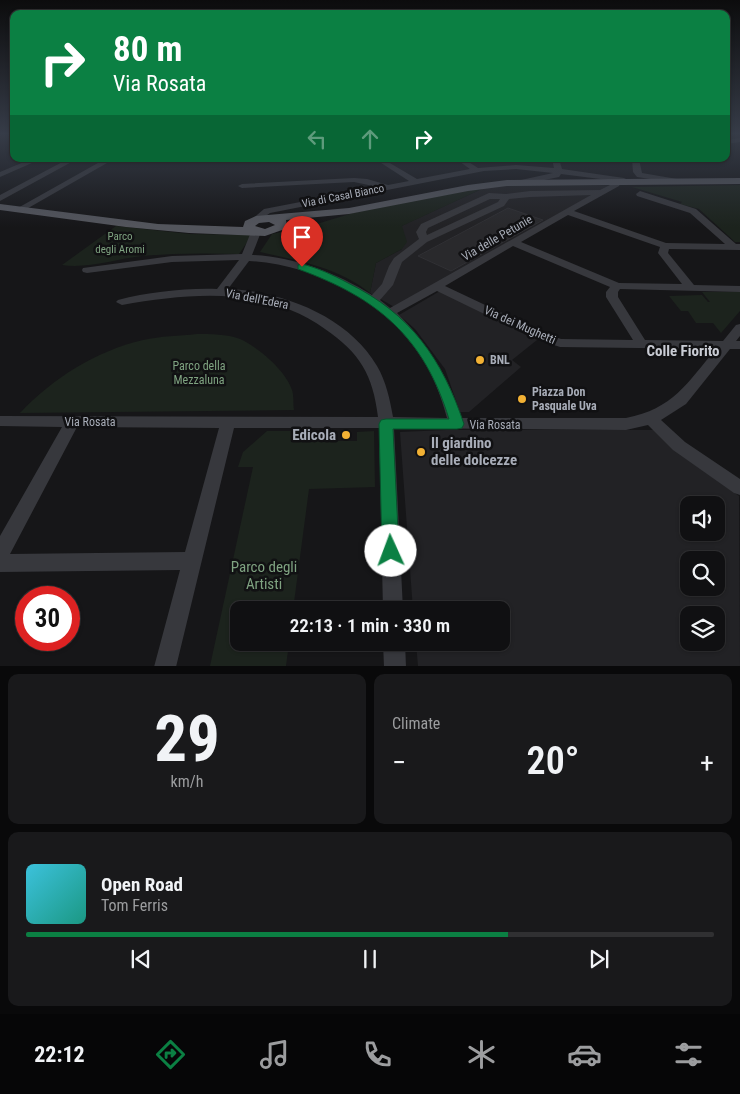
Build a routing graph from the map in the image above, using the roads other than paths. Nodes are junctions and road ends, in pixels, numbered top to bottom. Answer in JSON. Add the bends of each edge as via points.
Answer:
{"nodes":[{"id":1,"x":25,"y":164,"type":"edge"},
{"id":2,"x":63,"y":164,"type":"edge"},
{"id":3,"x":101,"y":164,"type":"edge"},
{"id":4,"x":386,"y":164,"type":"edge"},
{"id":5,"x":467,"y":164,"type":"edge"},
{"id":6,"x":557,"y":164,"type":"edge"},
{"id":7,"x":636,"y":164,"type":"edge"},
{"id":8,"x":476,"y":170,"type":"junction"},
{"id":9,"x":558,"y":171,"type":"junction"},
{"id":10,"x":0,"y":175,"type":"edge"},
{"id":11,"x":740,"y":181,"type":"edge"},
{"id":12,"x":416,"y":182,"type":"junction"},
{"id":13,"x":524,"y":182,"type":"junction"},
{"id":14,"x":692,"y":182,"type":"junction"},
{"id":15,"x":590,"y":183,"type":"junction"},
{"id":16,"x":649,"y":183,"type":"junction"},
{"id":17,"x":616,"y":184,"type":"junction"},
{"id":18,"x":242,"y":186,"type":"dead end"},
{"id":19,"x":386,"y":187,"type":"junction"},
{"id":20,"x":600,"y":192,"type":"junction"},
{"id":21,"x":640,"y":194,"type":"dead end"},
{"id":22,"x":0,"y":198,"type":"edge"},
{"id":23,"x":0,"y":207,"type":"edge"},
{"id":24,"x":20,"y":209,"type":"junction"},
{"id":25,"x":567,"y":212,"type":"junction"},
{"id":26,"x":276,"y":217,"type":"junction"},
{"id":27,"x":255,"y":229,"type":"junction"},
{"id":28,"x":514,"y":244,"type":"junction"},
{"id":29,"x":665,"y":246,"type":"junction"},
{"id":30,"x":737,"y":247,"type":"edge"},
{"id":31,"x":246,"y":257,"type":"junction"},
{"id":32,"x":87,"y":270,"type":"dead end"},
{"id":33,"x":617,"y":286,"type":"junction"},
{"id":34,"x":438,"y":287,"type":"junction"},
{"id":35,"x":691,"y":288,"type":"junction"},
{"id":36,"x":740,"y":289,"type":"edge"},
{"id":37,"x":222,"y":291,"type":"junction"},
{"id":38,"x":373,"y":301,"type":"junction"},
{"id":39,"x":122,"y":302,"type":"dead end"},
{"id":40,"x":389,"y":313,"type":"junction"},
{"id":41,"x":740,"y":328,"type":"edge"},
{"id":42,"x":641,"y":343,"type":"junction"},
{"id":43,"x":733,"y":344,"type":"edge"},
{"id":44,"x":651,"y":419,"type":"junction"},
{"id":45,"x":0,"y":421,"type":"edge"},
{"id":46,"x":72,"y":422,"type":"junction"},
{"id":47,"x":228,"y":422,"type":"junction"},
{"id":48,"x":386,"y":424,"type":"junction"},
{"id":49,"x":457,"y":424,"type":"junction"},
{"id":50,"x":740,"y":488,"type":"edge"},
{"id":51,"x":0,"y":554,"type":"edge"},
{"id":52,"x":192,"y":561,"type":"junction"},
{"id":53,"x":0,"y":563,"type":"edge"},
{"id":54,"x":393,"y":601,"type":"edge"},
{"id":55,"x":394,"y":651,"type":"edge"},
{"id":56,"x":165,"y":666,"type":"edge"},
{"id":57,"x":395,"y":666,"type":"edge"}],
"edges":[{"from":1,"to":10,"type":"street"},
{"from":2,"to":22,"type":"street"},
{"from":3,"to":24,"type":"street"},
{"from":4,"to":12,"type":"street"},
{"from":5,"to":8,"type":"street"},
{"from":6,"to":9,"type":"street"},
{"from":7,"to":14,"type":"street","via":[[640,175]]},
{"from":8,"to":9,"type":"street","name":"Via di Casal Bianco","via":[[516,166]]},
{"from":8,"to":12,"type":"street","name":"Via di Casal Bianco"},
{"from":9,"to":13,"type":"street","name":"Via di Casal Bianco","via":[[552,178]]},
{"from":9,"to":16,"type":"street","name":"Via di Casal Bianco"},
{"from":11,"to":14,"type":"main road","name":"Via di Casal Bianco"},
{"from":12,"to":19,"type":"street","name":"Via di Casal Bianco"},
{"from":13,"to":15,"type":"main road","name":"Via di Casal Bianco"},
{"from":13,"to":26,"type":"main road","name":"Via di Casal Bianco","via":[[468,188],[349,211]]},
{"from":14,"to":16,"type":"main road","name":"Via di Casal Bianco"},
{"from":15,"to":17,"type":"main road","name":"Via di Casal Bianco"},
{"from":15,"to":20,"type":"street","via":[[602,186]]},
{"from":16,"to":17,"type":"main road","name":"Via di Casal Bianco"},
{"from":17,"to":20,"type":"street","name":"Via delle Petunie"},
{"from":18,"to":19,"type":"street","via":[[354,180]]},
{"from":19,"to":26,"type":"street","name":"Via di Casal Bianco"},
{"from":20,"to":25,"type":"street","name":"Via delle Petunie"},
{"from":20,"to":38,"type":"street","via":[[506,197],[501,204],[424,240],[398,260],[387,285]]},
{"from":21,"to":30,"type":"street","via":[[692,210]]},
{"from":23,"to":24,"type":"main road"},
{"from":24,"to":27,"type":"main road","via":[[136,225]]},
{"from":25,"to":28,"type":"street","name":"Via delle Petunie"},
{"from":25,"to":29,"type":"street"},
{"from":26,"to":27,"type":"main road"},
{"from":26,"to":27,"type":"street","name":"Via di Casal Bianco","via":[[253,215]]},
{"from":27,"to":31,"type":"street"},
{"from":28,"to":33,"type":"street"},
{"from":28,"to":34,"type":"street","name":"Via delle Petunie"},
{"from":29,"to":30,"type":"street"},
{"from":29,"to":35,"type":"street","via":[[664,253]]},
{"from":31,"to":32,"type":"street","via":[[177,258]]},
{"from":31,"to":37,"type":"street"},
{"from":31,"to":38,"type":"street","via":[[302,267],[336,280]]},
{"from":33,"to":35,"type":"street"},
{"from":33,"to":42,"type":"street","via":[[612,298]]},
{"from":34,"to":40,"type":"street","name":"Via delle Petunie"},
{"from":34,"to":42,"type":"street","name":"Via dei Mughetti","via":[[554,342]]},
{"from":35,"to":36,"type":"street"},
{"from":37,"to":39,"type":"street","name":"Via dell'Edera","via":[[174,293]]},
{"from":37,"to":48,"type":"street","name":"Via dell'Edera","via":[[283,302],[312,314],[336,330],[363,355],[376,377]]},
{"from":38,"to":40,"type":"street"},
{"from":40,"to":49,"type":"street","via":[[412,335],[430,360]]},
{"from":41,"to":43,"type":"street","name":"Via Rosata"},
{"from":42,"to":43,"type":"street","name":"Via dei Mughetti"},
{"from":43,"to":44,"type":"street","name":"Via Rosata","via":[[681,400]]},
{"from":44,"to":49,"type":"street","name":"Via Rosata","via":[[607,425]]},
{"from":44,"to":50,"type":"street","via":[[679,446]]},
{"from":45,"to":46,"type":"street","name":"Via Rosata"},
{"from":46,"to":47,"type":"street","name":"Via Rosata"},
{"from":46,"to":51,"type":"street"},
{"from":47,"to":48,"type":"street","name":"Via Rosata"},
{"from":47,"to":52,"type":"street"},
{"from":48,"to":49,"type":"street","name":"Via Rosata"},
{"from":48,"to":54,"type":"street","name":"Via dell'Edera"},
{"from":52,"to":53,"type":"street"},
{"from":52,"to":56,"type":"street"},
{"from":55,"to":57,"type":"street"}]}
